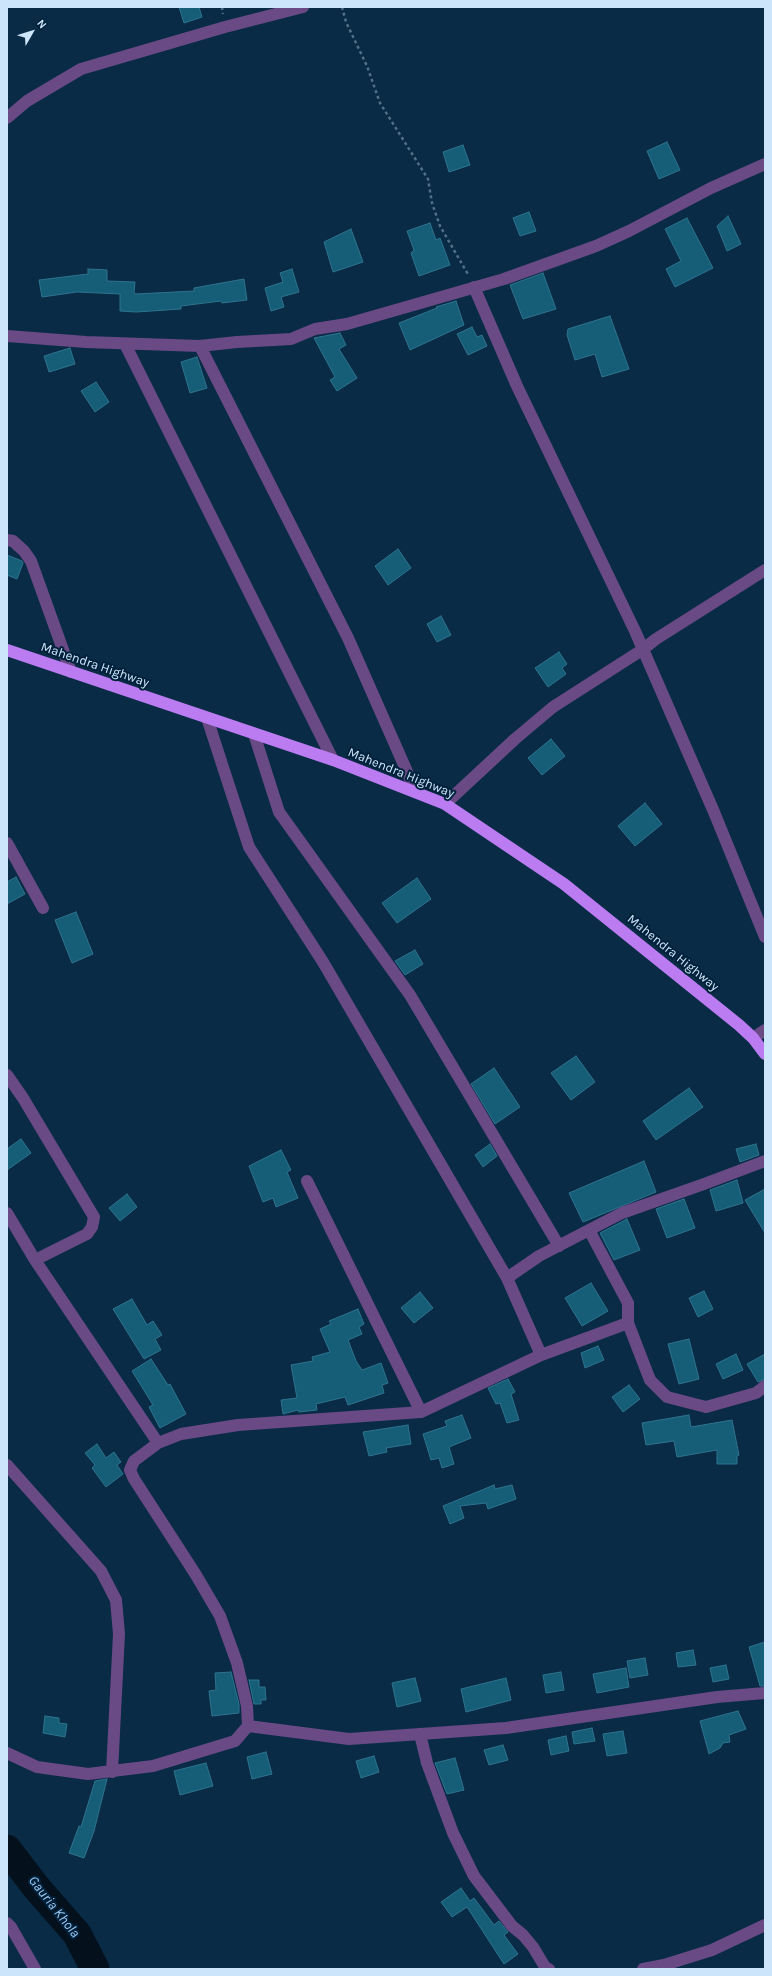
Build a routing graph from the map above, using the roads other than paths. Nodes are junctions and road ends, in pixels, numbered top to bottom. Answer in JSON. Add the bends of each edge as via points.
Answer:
{"nodes":[{"id":1,"x":303,"y":7,"type":"edge"},
{"id":2,"x":7,"y":118,"type":"edge"},
{"id":3,"x":765,"y":164,"type":"edge"},
{"id":4,"x":474,"y":288,"type":"junction"},
{"id":5,"x":7,"y":336,"type":"edge"},
{"id":6,"x":125,"y":344,"type":"junction"},
{"id":7,"x":200,"y":346,"type":"junction"},
{"id":8,"x":7,"y":540,"type":"edge"},
{"id":9,"x":765,"y":570,"type":"edge"},
{"id":10,"x":7,"y":650,"type":"edge"},
{"id":11,"x":642,"y":650,"type":"junction"},
{"id":12,"x":71,"y":672,"type":"junction"},
{"id":13,"x":207,"y":718,"type":"junction"},
{"id":14,"x":254,"y":734,"type":"junction"},
{"id":15,"x":333,"y":760,"type":"junction"},
{"id":16,"x":416,"y":792,"type":"junction"},
{"id":17,"x":445,"y":804,"type":"junction"},
{"id":18,"x":7,"y":843,"type":"edge"},
{"id":19,"x":43,"y":908,"type":"dead end"},
{"id":20,"x":765,"y":937,"type":"edge"},
{"id":21,"x":765,"y":1030,"type":"edge"},
{"id":22,"x":753,"y":1038,"type":"junction"},
{"id":23,"x":765,"y":1054,"type":"edge"},
{"id":24,"x":7,"y":1075,"type":"edge"},
{"id":25,"x":765,"y":1161,"type":"edge"},
{"id":26,"x":307,"y":1181,"type":"dead end"},
{"id":27,"x":7,"y":1213,"type":"edge"},
{"id":28,"x":590,"y":1230,"type":"junction"},
{"id":29,"x":559,"y":1246,"type":"junction"},
{"id":30,"x":35,"y":1260,"type":"junction"},
{"id":31,"x":507,"y":1278,"type":"junction"},
{"id":32,"x":628,"y":1323,"type":"junction"},
{"id":33,"x":541,"y":1355,"type":"junction"},
{"id":34,"x":765,"y":1386,"type":"edge"},
{"id":35,"x":420,"y":1412,"type":"junction"},
{"id":36,"x":158,"y":1443,"type":"junction"},
{"id":37,"x":7,"y":1465,"type":"edge"},
{"id":38,"x":765,"y":1692,"type":"edge"},
{"id":39,"x":248,"y":1726,"type":"junction"},
{"id":40,"x":420,"y":1734,"type":"junction"},
{"id":41,"x":7,"y":1753,"type":"edge"},
{"id":42,"x":112,"y":1772,"type":"junction"},
{"id":43,"x":7,"y":1923,"type":"edge"},
{"id":44,"x":765,"y":1925,"type":"edge"},
{"id":45,"x":545,"y":1968,"type":"edge"},
{"id":46,"x":35,"y":1969,"type":"edge"},
{"id":47,"x":643,"y":1969,"type":"edge"}],
"edges":[{"from":1,"to":2,"type":"street","via":[[81,69],[27,101]]},
{"from":3,"to":4,"type":"street","via":[[596,246]]},
{"from":4,"to":7,"type":"street","via":[[347,324],[315,329],[291,339]]},
{"from":4,"to":11,"type":"street","via":[[517,386],[607,571]]},
{"from":5,"to":6,"type":"street"},
{"from":6,"to":7,"type":"street"},
{"from":6,"to":15,"type":"street"},
{"from":7,"to":16,"type":"street","via":[[348,638]]},
{"from":8,"to":12,"type":"street","via":[[13,541],[31,561]]},
{"from":9,"to":11,"type":"street","via":[[656,638]]},
{"from":10,"to":12,"type":"highway","name":"Mahendra Highway"},
{"from":11,"to":17,"type":"street","via":[[553,707]]},
{"from":11,"to":20,"type":"street","via":[[714,812]]},
{"from":12,"to":13,"type":"highway","name":"Mahendra Highway"},
{"from":13,"to":14,"type":"highway","name":"Mahendra Highway"},
{"from":13,"to":31,"type":"street","via":[[249,847],[323,962]]},
{"from":14,"to":15,"type":"highway","name":"Mahendra Highway"},
{"from":14,"to":29,"type":"street","via":[[279,812],[410,995]]},
{"from":15,"to":16,"type":"highway","name":"Mahendra Highway"},
{"from":16,"to":17,"type":"highway","name":"Mahendra Highway"},
{"from":17,"to":22,"type":"highway","name":"Mahendra Highway","via":[[564,884]]},
{"from":18,"to":19,"type":"street"},
{"from":21,"to":22,"type":"street"},
{"from":22,"to":23,"type":"highway","name":"Mahendra Highway"},
{"from":24,"to":30,"type":"street","via":[[94,1217],[87,1234]]},
{"from":25,"to":28,"type":"street","via":[[622,1213]]},
{"from":26,"to":35,"type":"street"},
{"from":27,"to":30,"type":"street"},
{"from":28,"to":29,"type":"street"},
{"from":28,"to":32,"type":"street","via":[[628,1303]]},
{"from":29,"to":31,"type":"street"},
{"from":30,"to":36,"type":"street"},
{"from":31,"to":33,"type":"street"},
{"from":32,"to":33,"type":"street"},
{"from":32,"to":34,"type":"street","via":[[650,1380],[667,1397],[706,1407],[756,1393]]},
{"from":33,"to":35,"type":"street"},
{"from":35,"to":36,"type":"street","via":[[238,1426],[181,1434]]},
{"from":36,"to":39,"type":"street","via":[[134,1461],[130,1470],[220,1616],[237,1662],[247,1706]]},
{"from":37,"to":42,"type":"street","via":[[100,1571],[116,1600],[119,1634]]},
{"from":38,"to":40,"type":"street","via":[[506,1728]]},
{"from":39,"to":40,"type":"street","via":[[349,1739]]},
{"from":39,"to":42,"type":"street","via":[[235,1741],[153,1766]]},
{"from":40,"to":45,"type":"street","via":[[453,1834],[474,1876],[512,1926],[533,1947]]},
{"from":41,"to":42,"type":"street","via":[[37,1767],[88,1774]]},
{"from":43,"to":46,"type":"street"},
{"from":44,"to":47,"type":"street","via":[[712,1950]]}]}
